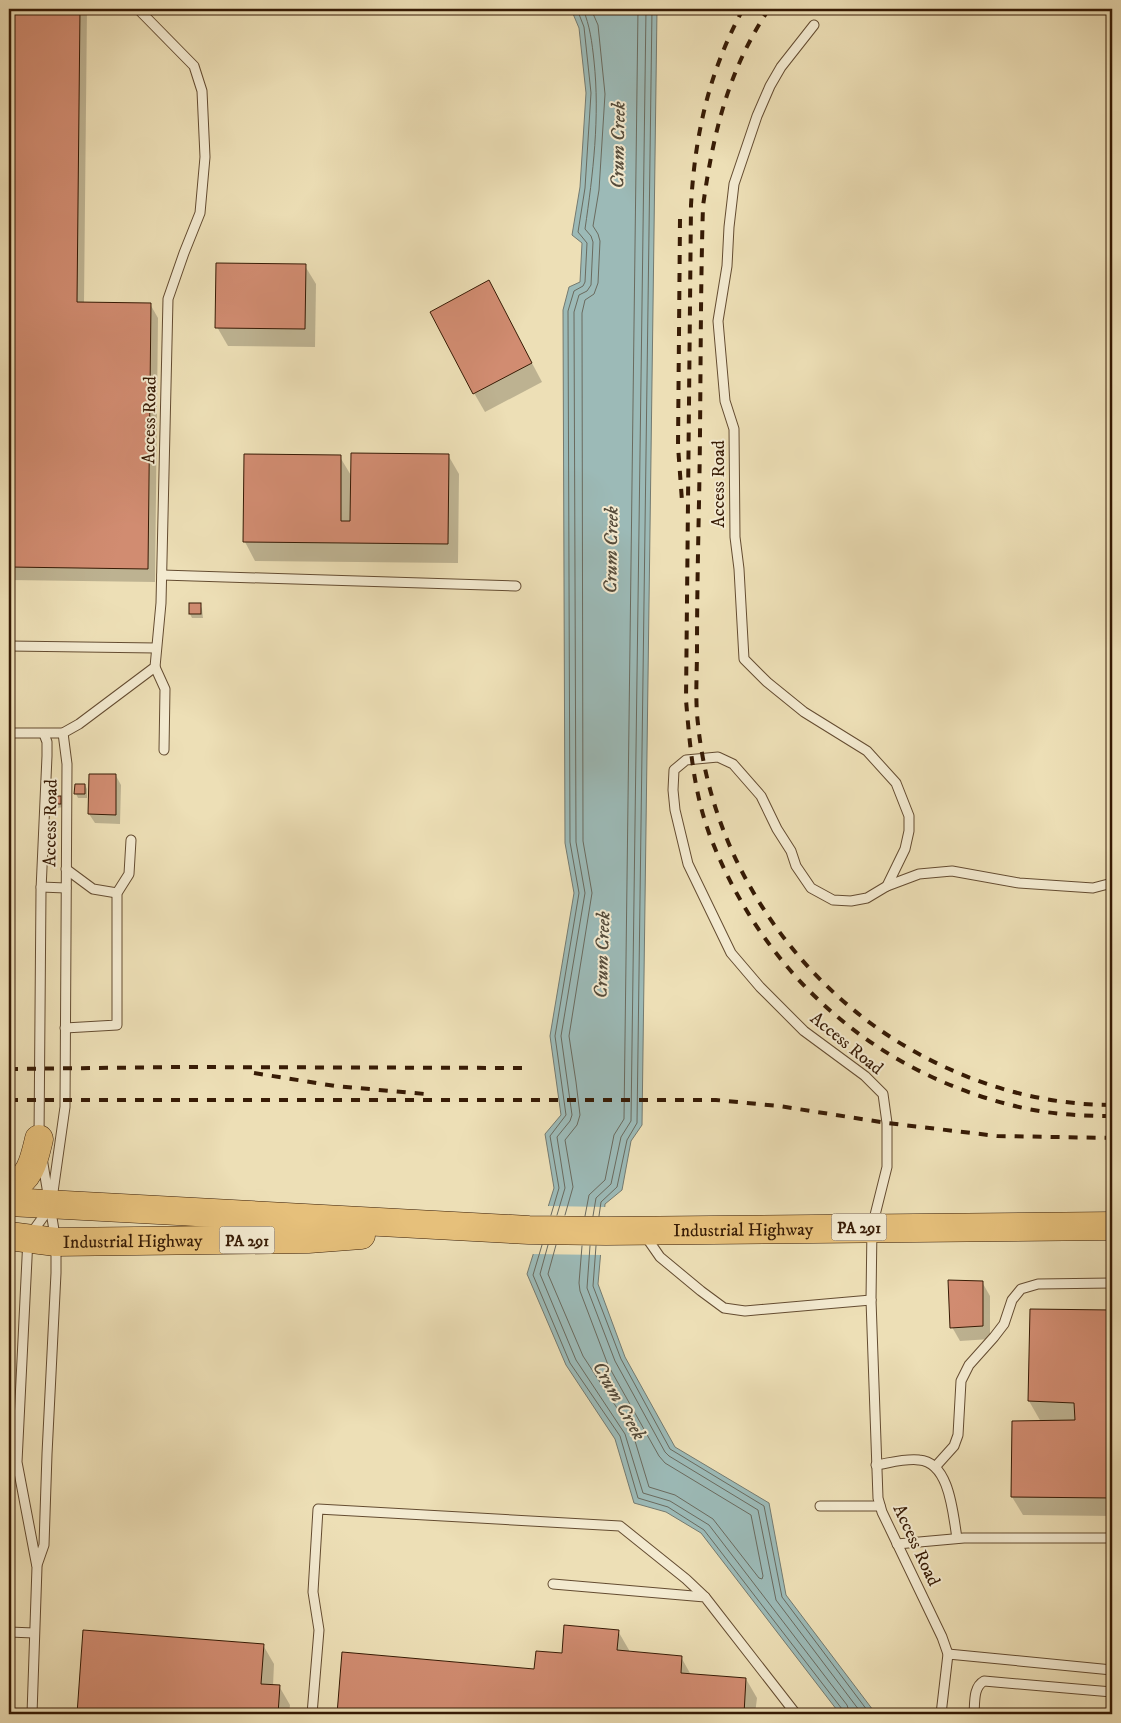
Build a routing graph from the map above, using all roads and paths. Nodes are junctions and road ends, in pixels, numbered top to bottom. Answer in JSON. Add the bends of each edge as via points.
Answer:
{"nodes":[{"id":1,"x":138,"y":9,"type":"edge"},
{"id":2,"x":814,"y":25,"type":"dead end"},
{"id":3,"x":162,"y":575,"type":"junction"},
{"id":4,"x":516,"y":586,"type":"dead end"},
{"id":5,"x":9,"y":646,"type":"edge"},
{"id":6,"x":156,"y":648,"type":"junction"},
{"id":7,"x":155,"y":667,"type":"junction"},
{"id":8,"x":9,"y":733,"type":"edge"},
{"id":9,"x":63,"y":733,"type":"junction"},
{"id":10,"x":44,"y":734,"type":"junction"},
{"id":11,"x":164,"y":750,"type":"dead end"},
{"id":12,"x":130,"y":840,"type":"dead end"},
{"id":13,"x":66,"y":870,"type":"junction"},
{"id":14,"x":1112,"y":883,"type":"edge"},
{"id":15,"x":887,"y":886,"type":"junction"},
{"id":16,"x":41,"y":887,"type":"junction"},
{"id":17,"x":66,"y":888,"type":"junction"},
{"id":18,"x":117,"y":893,"type":"junction"},
{"id":19,"x":65,"y":1028,"type":"junction"},
{"id":20,"x":39,"y":1138,"type":"junction"},
{"id":21,"x":9,"y":1189,"type":"edge"},
{"id":22,"x":9,"y":1202,"type":"edge"},
{"id":23,"x":51,"y":1206,"type":"junction"},
{"id":24,"x":465,"y":1226,"type":"junction"},
{"id":25,"x":1112,"y":1226,"type":"edge"},
{"id":26,"x":872,"y":1227,"type":"junction"},
{"id":27,"x":641,"y":1230,"type":"junction"},
{"id":28,"x":18,"y":1237,"type":"edge"},
{"id":29,"x":56,"y":1242,"type":"junction"},
{"id":30,"x":1112,"y":1283,"type":"edge"},
{"id":31,"x":871,"y":1300,"type":"junction"},
{"id":32,"x":876,"y":1465,"type":"junction"},
{"id":33,"x":936,"y":1466,"type":"junction"},
{"id":34,"x":820,"y":1506,"type":"dead end"},
{"id":35,"x":880,"y":1506,"type":"junction"},
{"id":36,"x":957,"y":1538,"type":"junction"},
{"id":37,"x":1112,"y":1538,"type":"edge"},
{"id":38,"x":897,"y":1544,"type":"junction"},
{"id":39,"x":37,"y":1566,"type":"junction"},
{"id":40,"x":553,"y":1584,"type":"dead end"},
{"id":41,"x":705,"y":1597,"type":"junction"},
{"id":42,"x":9,"y":1632,"type":"edge"},
{"id":43,"x":34,"y":1633,"type":"junction"},
{"id":44,"x":948,"y":1654,"type":"junction"},
{"id":45,"x":1112,"y":1670,"type":"edge"},
{"id":46,"x":1112,"y":1692,"type":"edge"},
{"id":47,"x":32,"y":1714,"type":"edge"},
{"id":48,"x":312,"y":1714,"type":"edge"},
{"id":49,"x":796,"y":1714,"type":"edge"},
{"id":50,"x":941,"y":1714,"type":"edge"},
{"id":51,"x":974,"y":1714,"type":"edge"}],
"edges":[{"from":1,"to":3,"type":"lane","name":"Access Road","via":[[194,66],[202,91],[205,157],[200,213],[168,300]]},
{"from":2,"to":15,"type":"lane","name":"Access Road","via":[[770,86],[734,184],[718,321],[725,401],[734,429],[735,537],[744,659],[766,682],[804,712],[867,751],[896,783],[909,816],[909,831],[905,849]]},
{"from":3,"to":4,"type":"lane"},
{"from":3,"to":6,"type":"lane","name":"Access Road"},
{"from":5,"to":6,"type":"lane"},
{"from":6,"to":7,"type":"lane","name":"Access Road"},
{"from":7,"to":9,"type":"lane","via":[[80,724]]},
{"from":7,"to":11,"type":"lane","via":[[165,689]]},
{"from":8,"to":10,"type":"lane"},
{"from":9,"to":10,"type":"lane"},
{"from":9,"to":13,"type":"lane","name":"Access Road","via":[[67,764]]},
{"from":10,"to":16,"type":"lane","name":"Access Road","via":[[48,756]]},
{"from":12,"to":18,"type":"lane","via":[[129,874]]},
{"from":13,"to":17,"type":"lane","name":"Access Road"},
{"from":13,"to":18,"type":"lane","via":[[93,889]]},
{"from":14,"to":15,"type":"lane","name":"Access Road","via":[[1093,888],[1019,883],[952,872],[919,874]]},
{"from":15,"to":26,"type":"lane","name":"Access Road","via":[[867,898],[833,900],[811,888],[796,866],[761,796],[733,764],[718,757],[686,760],[674,770],[675,810],[688,864],[731,953],[804,1031],[865,1076],[883,1094],[887,1167]]},
{"from":16,"to":17,"type":"lane"},
{"from":16,"to":20,"type":"lane","name":"Access Road"},
{"from":17,"to":19,"type":"lane","name":"Access Road"},
{"from":18,"to":19,"type":"lane","via":[[117,1025]]},
{"from":19,"to":23,"type":"lane","name":"Access Road","via":[[65,1107]]},
{"from":20,"to":21,"type":"main road","via":[[32,1168]]},
{"from":20,"to":23,"type":"lane","name":"Access Road"},
{"from":22,"to":23,"type":"main road","name":"Industrial Highway","number":"PA 291"},
{"from":23,"to":24,"type":"main road","name":"Industrial Highway","number":"PA 291"},
{"from":23,"to":28,"type":"lane"},
{"from":23,"to":29,"type":"lane"},
{"from":24,"to":27,"type":"main road","name":"Industrial Highway","number":"PA 291","via":[[529,1230]]},
{"from":24,"to":29,"type":"main road","name":"Industrial Highway","number":"PA 291","via":[[308,1239]]},
{"from":25,"to":26,"type":"main road","name":"Industrial Highway","number":"PA 291"},
{"from":26,"to":27,"type":"main road","name":"Industrial Highway","number":"PA 291"},
{"from":26,"to":31,"type":"lane","name":"Access Road"},
{"from":27,"to":31,"type":"lane","via":[[660,1257],[724,1308],[745,1311]]},
{"from":28,"to":29,"type":"main road","name":"Industrial Highway","number":"PA 291"},
{"from":28,"to":39,"type":"lane","via":[[17,1462]]},
{"from":29,"to":39,"type":"lane","via":[[44,1545]]},
{"from":30,"to":33,"type":"lane","via":[[1038,1284],[1021,1289],[1012,1300],[1004,1324],[969,1365],[961,1381],[958,1435],[954,1446]]},
{"from":31,"to":32,"type":"lane","name":"Access Road"},
{"from":32,"to":33,"type":"lane","via":[[920,1459]]},
{"from":32,"to":35,"type":"lane","name":"Access Road"},
{"from":33,"to":36,"type":"lane","via":[[949,1492]]},
{"from":34,"to":35,"type":"lane"},
{"from":35,"to":38,"type":"lane","name":"Access Road"},
{"from":36,"to":37,"type":"lane"},
{"from":36,"to":38,"type":"lane"},
{"from":38,"to":44,"type":"lane","name":"Access Road"},
{"from":39,"to":43,"type":"lane"},
{"from":40,"to":41,"type":"lane"},
{"from":41,"to":48,"type":"lane","via":[[620,1526],[318,1509],[313,1592],[319,1630]]},
{"from":41,"to":49,"type":"lane"},
{"from":42,"to":43,"type":"lane"},
{"from":43,"to":47,"type":"lane"},
{"from":44,"to":45,"type":"lane"},
{"from":44,"to":50,"type":"lane","name":"Access Road"},
{"from":46,"to":51,"type":"lane","via":[[984,1681],[976,1692]]}]}
